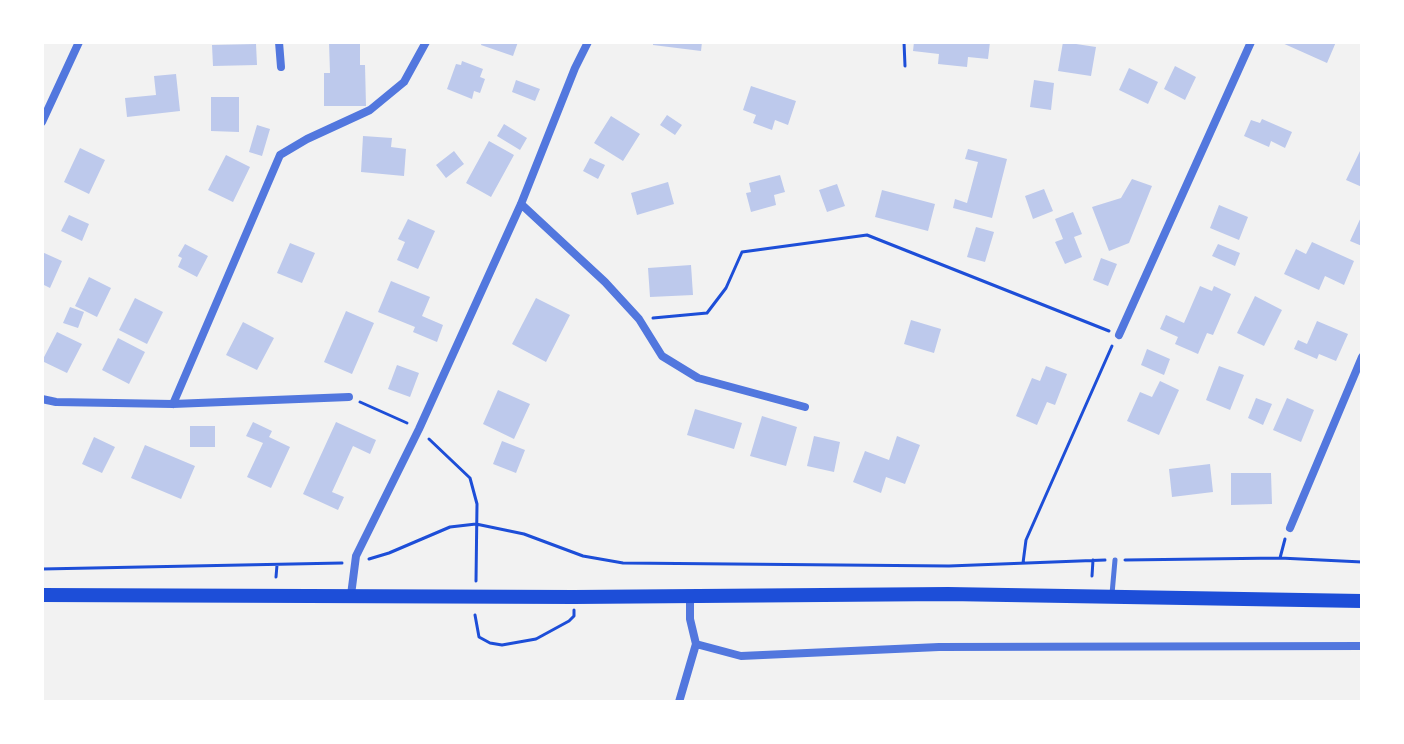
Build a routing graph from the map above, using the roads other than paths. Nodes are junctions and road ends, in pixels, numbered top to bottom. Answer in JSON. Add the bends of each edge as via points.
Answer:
{"nodes":[{"id":1,"x":79,"y":42,"type":"edge"},
{"id":2,"x":279,"y":42,"type":"edge"},
{"id":3,"x":426,"y":42,"type":"edge"},
{"id":4,"x":588,"y":42,"type":"edge"},
{"id":5,"x":1251,"y":42,"type":"edge"},
{"id":6,"x":281,"y":67,"type":"dead end"},
{"id":7,"x":42,"y":122,"type":"edge"},
{"id":8,"x":521,"y":204,"type":"junction"},
{"id":9,"x":1119,"y":335,"type":"road end"},
{"id":10,"x":1362,"y":357,"type":"edge"},
{"id":11,"x":349,"y":397,"type":"road end"},
{"id":12,"x":42,"y":399,"type":"edge"},
{"id":13,"x":173,"y":404,"type":"junction"},
{"id":14,"x":805,"y":407,"type":"dead end"},
{"id":15,"x":1290,"y":528,"type":"road end"},
{"id":16,"x":1115,"y":560,"type":"road end"},
{"id":17,"x":42,"y":595,"type":"edge"},
{"id":18,"x":351,"y":595,"type":"junction"},
{"id":19,"x":1112,"y":595,"type":"junction"},
{"id":20,"x":690,"y":596,"type":"junction"},
{"id":21,"x":1362,"y":601,"type":"edge"},
{"id":22,"x":696,"y":644,"type":"junction"},
{"id":23,"x":1362,"y":646,"type":"edge"},
{"id":24,"x":679,"y":702,"type":"edge"}],
"edges":[{"from":1,"to":7,"type":"street"},
{"from":2,"to":6,"type":"street"},
{"from":3,"to":13,"type":"street","via":[[404,82],[370,110],[280,155]]},
{"from":4,"to":8,"type":"street"},
{"from":5,"to":9,"type":"street"},
{"from":8,"to":14,"type":"street","via":[[605,282],[639,319],[662,356],[698,378]]},
{"from":8,"to":18,"type":"street","via":[[355,563]]},
{"from":10,"to":15,"type":"street"},
{"from":11,"to":13,"type":"street"},
{"from":12,"to":13,"type":"street"},
{"from":16,"to":19,"type":"lane"},
{"from":17,"to":18,"type":"main road"},
{"from":18,"to":20,"type":"main road"},
{"from":19,"to":20,"type":"main road"},
{"from":19,"to":21,"type":"main road"},
{"from":20,"to":22,"type":"street"},
{"from":22,"to":23,"type":"street","via":[[741,656],[939,647]]},
{"from":22,"to":24,"type":"street"}]}
